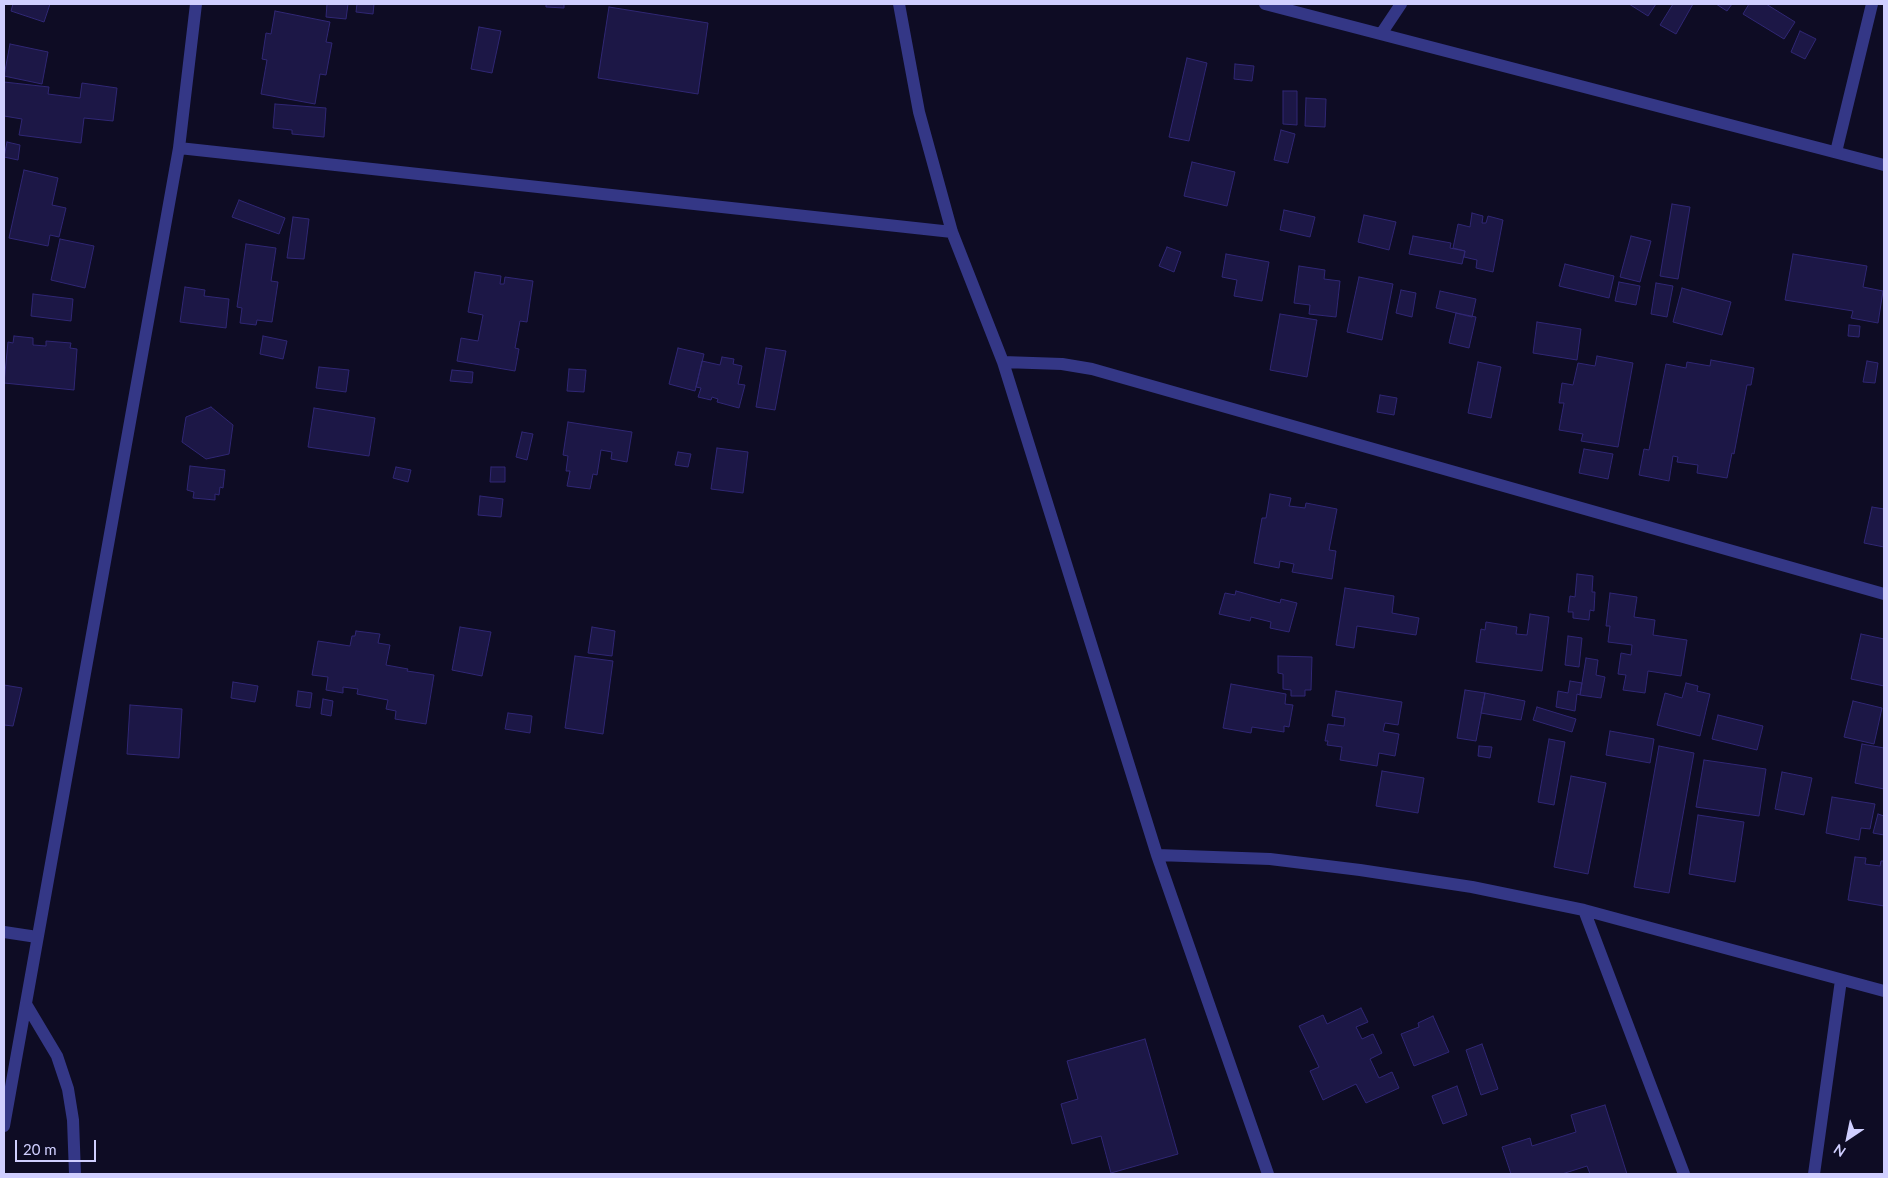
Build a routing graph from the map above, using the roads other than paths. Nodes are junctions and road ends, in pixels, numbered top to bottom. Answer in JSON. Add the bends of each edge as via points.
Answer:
{"nodes":[{"id":1,"x":196,"y":4,"type":"edge"},
{"id":2,"x":899,"y":4,"type":"edge"},
{"id":3,"x":1265,"y":4,"type":"edge"},
{"id":4,"x":1400,"y":4,"type":"edge"},
{"id":5,"x":1872,"y":4,"type":"edge"},
{"id":6,"x":1381,"y":34,"type":"junction"},
{"id":7,"x":178,"y":148,"type":"junction"},
{"id":8,"x":1836,"y":152,"type":"junction"},
{"id":9,"x":1884,"y":165,"type":"edge"},
{"id":10,"x":952,"y":232,"type":"junction"},
{"id":11,"x":1003,"y":362,"type":"junction"},
{"id":12,"x":1884,"y":594,"type":"edge"},
{"id":13,"x":1157,"y":855,"type":"junction"},
{"id":14,"x":1584,"y":910,"type":"junction"},
{"id":15,"x":4,"y":932,"type":"edge"},
{"id":16,"x":37,"y":937,"type":"junction"},
{"id":17,"x":1841,"y":980,"type":"junction"},
{"id":18,"x":1884,"y":991,"type":"edge"},
{"id":19,"x":26,"y":1004,"type":"junction"},
{"id":20,"x":4,"y":1126,"type":"edge"},
{"id":21,"x":75,"y":1174,"type":"edge"},
{"id":22,"x":1268,"y":1174,"type":"edge"},
{"id":23,"x":1684,"y":1174,"type":"edge"},
{"id":24,"x":1814,"y":1174,"type":"edge"}],
"edges":[{"from":1,"to":7,"type":"street"},
{"from":2,"to":10,"type":"street","via":[[919,112]]},
{"from":3,"to":6,"type":"street"},
{"from":4,"to":6,"type":"street"},
{"from":5,"to":8,"type":"street"},
{"from":6,"to":8,"type":"street"},
{"from":7,"to":10,"type":"street"},
{"from":7,"to":16,"type":"street"},
{"from":8,"to":9,"type":"street"},
{"from":10,"to":11,"type":"street"},
{"from":11,"to":12,"type":"street","via":[[1062,364],[1092,369]]},
{"from":11,"to":13,"type":"street"},
{"from":13,"to":14,"type":"street","via":[[1270,859],[1360,870],[1472,887]]},
{"from":13,"to":22,"type":"street"},
{"from":14,"to":17,"type":"street"},
{"from":14,"to":23,"type":"street"},
{"from":15,"to":16,"type":"street"},
{"from":16,"to":19,"type":"street"},
{"from":17,"to":18,"type":"street"},
{"from":17,"to":24,"type":"street"},
{"from":19,"to":20,"type":"street"},
{"from":19,"to":21,"type":"street","via":[[57,1056],[68,1089],[74,1120]]}]}
